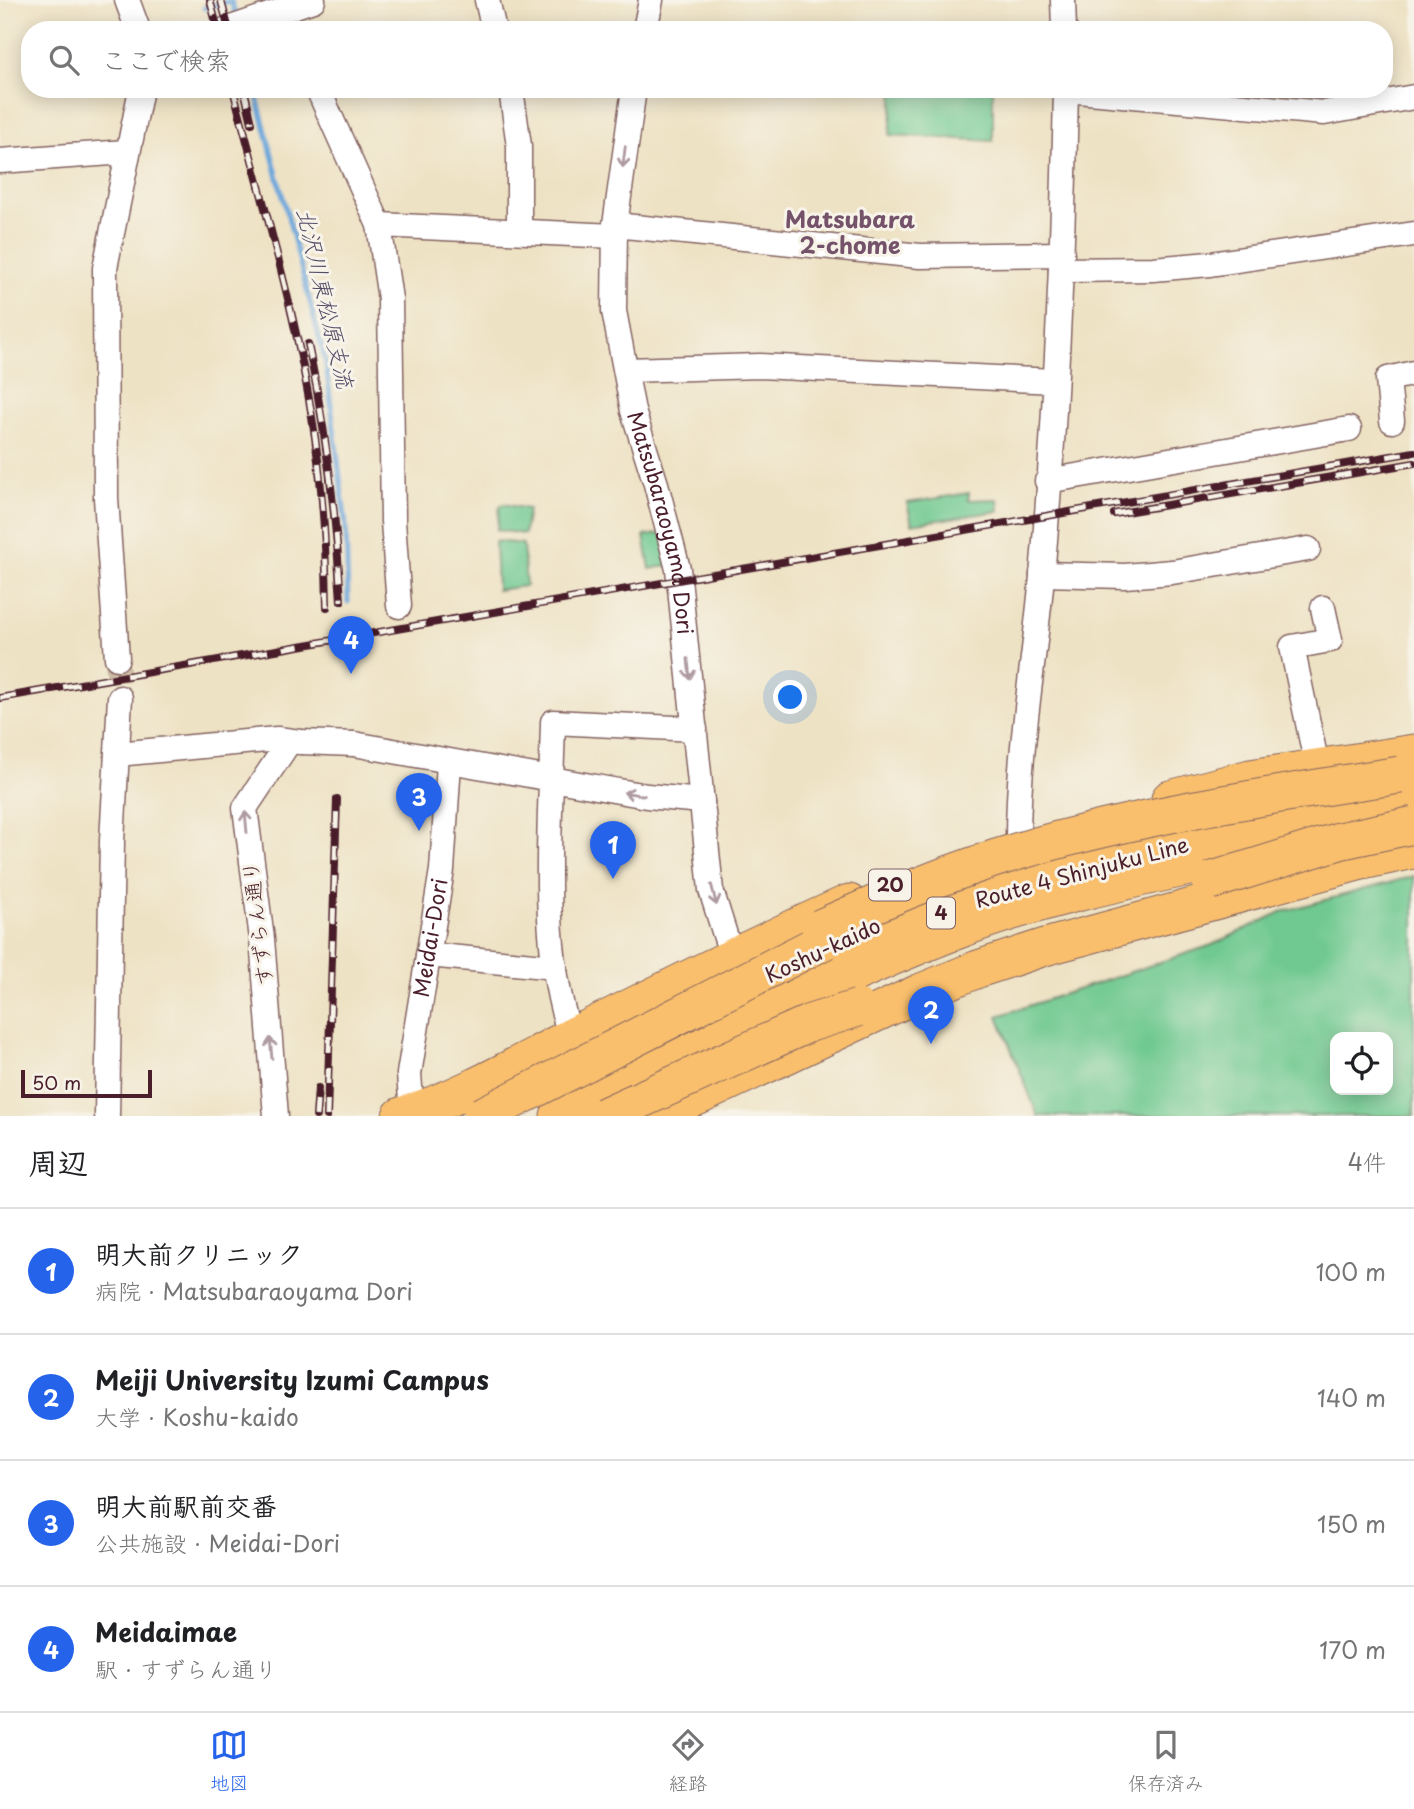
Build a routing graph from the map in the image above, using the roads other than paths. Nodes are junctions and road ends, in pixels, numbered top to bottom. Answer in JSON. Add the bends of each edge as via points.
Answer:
{"nodes":[{"id":1,"x":127,"y":0,"type":"edge"},
{"id":2,"x":313,"y":0,"type":"edge"},
{"id":3,"x":488,"y":0,"type":"edge"},
{"id":4,"x":651,"y":0,"type":"edge"},
{"id":5,"x":1063,"y":0,"type":"edge"},
{"id":6,"x":285,"y":14,"type":"edge"},
{"id":7,"x":135,"y":21,"type":"edge"},
{"id":8,"x":259,"y":21,"type":"edge"},
{"id":9,"x":492,"y":21,"type":"edge"},
{"id":10,"x":647,"y":21,"type":"edge"},
{"id":11,"x":1064,"y":21,"type":"edge"},
{"id":12,"x":1414,"y":97,"type":"edge"},
{"id":13,"x":139,"y":98,"type":"edge"},
{"id":14,"x":322,"y":98,"type":"edge"},
{"id":15,"x":512,"y":98,"type":"edge"},
{"id":16,"x":633,"y":98,"type":"edge"},
{"id":17,"x":1066,"y":98,"type":"edge"},
{"id":18,"x":1156,"y":98,"type":"edge"},
{"id":19,"x":126,"y":152,"type":"junction"},
{"id":20,"x":0,"y":161,"type":"edge"},
{"id":21,"x":379,"y":225,"type":"junction"},
{"id":22,"x":519,"y":230,"type":"junction"},
{"id":23,"x":615,"y":230,"type":"junction"},
{"id":24,"x":1414,"y":234,"type":"edge"},
{"id":25,"x":1062,"y":262,"type":"junction"},
{"id":26,"x":625,"y":370,"type":"junction"},
{"id":27,"x":1414,"y":373,"type":"edge"},
{"id":28,"x":1054,"y":381,"type":"junction"},
{"id":29,"x":1392,"y":421,"type":"dead end"},
{"id":30,"x":1349,"y":429,"type":"dead end"},
{"id":31,"x":1047,"y":481,"type":"junction"},
{"id":32,"x":1308,"y":550,"type":"dead end"},
{"id":33,"x":1042,"y":574,"type":"junction"},
{"id":34,"x":400,"y":606,"type":"dead end"},
{"id":35,"x":1323,"y":608,"type":"dead end"},
{"id":36,"x":117,"y":658,"type":"tunnel mouth"},
{"id":37,"x":120,"y":698,"type":"tunnel mouth"},
{"id":38,"x":695,"y":729,"type":"junction"},
{"id":39,"x":295,"y":742,"type":"junction"},
{"id":40,"x":1414,"y":753,"type":"edge"},
{"id":41,"x":117,"y":754,"type":"junction"},
{"id":42,"x":1414,"y":759,"type":"edge"},
{"id":43,"x":449,"y":763,"type":"junction"},
{"id":44,"x":1317,"y":766,"type":"junction"},
{"id":45,"x":1414,"y":773,"type":"edge"},
{"id":46,"x":552,"y":780,"type":"junction"},
{"id":47,"x":1414,"y":780,"type":"edge"},
{"id":48,"x":702,"y":801,"type":"junction"},
{"id":49,"x":1414,"y":822,"type":"edge"},
{"id":50,"x":1018,"y":840,"type":"junction"},
{"id":51,"x":1358,"y":862,"type":"junction"},
{"id":52,"x":428,"y":955,"type":"junction"},
{"id":53,"x":732,"y":957,"type":"junction"},
{"id":54,"x":555,"y":967,"type":"junction"},
{"id":55,"x":571,"y":1037,"type":"junction"},
{"id":56,"x":643,"y":1110,"type":"edge"},
{"id":57,"x":407,"y":1114,"type":"edge"},
{"id":58,"x":107,"y":1116,"type":"edge"},
{"id":59,"x":276,"y":1116,"type":"edge"},
{"id":60,"x":450,"y":1116,"type":"edge"},
{"id":61,"x":482,"y":1116,"type":"edge"},
{"id":62,"x":496,"y":1116,"type":"edge"},
{"id":63,"x":559,"y":1116,"type":"edge"},
{"id":64,"x":602,"y":1116,"type":"edge"}],
"edges":[{"from":1,"to":7,"type":"street"},
{"from":2,"to":6,"type":"street"},
{"from":3,"to":9,"type":"street"},
{"from":4,"to":10,"type":"street"},
{"from":5,"to":11,"type":"street"},
{"from":6,"to":8,"type":"street"},
{"from":12,"to":18,"type":"street","via":[[1324,113]]},
{"from":13,"to":19,"type":"street"},
{"from":14,"to":21,"type":"street"},
{"from":15,"to":22,"type":"street","via":[[519,146]]},
{"from":16,"to":23,"type":"street","name":"Matsubaraoyama Dori","one_way":true},
{"from":17,"to":25,"type":"street"},
{"from":19,"to":20,"type":"street"},
{"from":19,"to":36,"type":"street","via":[[106,268],[106,498]]},
{"from":21,"to":22,"type":"street"},
{"from":21,"to":34,"type":"street","via":[[390,299],[393,521]]},
{"from":22,"to":23,"type":"street"},
{"from":23,"to":25,"type":"street","via":[[920,256]]},
{"from":23,"to":26,"type":"street","name":"Matsubaraoyama Dori","via":[[614,311]]},
{"from":24,"to":25,"type":"street","via":[[1153,269]]},
{"from":25,"to":28,"type":"street"},
{"from":26,"to":28,"type":"street","via":[[760,366]]},
{"from":26,"to":38,"type":"street","name":"Matsubaraoyama Dori","one_way":true,"via":[[678,569]]},
{"from":27,"to":29,"type":"street","via":[[1388,379]]},
{"from":28,"to":31,"type":"street"},
{"from":30,"to":31,"type":"street"},
{"from":31,"to":33,"type":"street"},
{"from":32,"to":33,"type":"street","via":[[1172,572]]},
{"from":33,"to":50,"type":"street","via":[[1018,765]]},
{"from":35,"to":44,"type":"street","via":[[1330,640],[1292,647]]},
{"from":37,"to":41,"type":"street"},
{"from":38,"to":46,"type":"street","via":[[553,722]]},
{"from":38,"to":48,"type":"street","name":"Matsubaraoyama Dori"},
{"from":39,"to":41,"type":"street","via":[[277,739]]},
{"from":39,"to":43,"type":"street","bridge":true,"via":[[354,744]]},
{"from":59,"to":39,"type":"street","name":"すずらん通り","one_way":true,"via":[[262,939],[245,808]]},
{"from":40,"to":44,"type":"highway","number":"20"},
{"from":41,"to":58,"type":"street"},
{"from":42,"to":61,"type":"highway","bridge":true,"via":[[1321,777],[1020,864],[887,912]]},
{"from":43,"to":46,"type":"street"},
{"from":43,"to":52,"type":"street","name":"Meidai-Dori","via":[[446,834]]},
{"from":44,"to":50,"type":"highway","number":"20","via":[[1250,778]]},
{"from":45,"to":55,"type":"highway","bridge":true,"via":[[1134,822],[1021,850],[945,875]]},
{"from":48,"to":46,"type":"street","one_way":true},
{"from":46,"to":54,"type":"street"},
{"from":47,"to":60,"type":"highway","name":"Koshu-kaido","number":"20","via":[[1127,844],[952,895]]},
{"from":48,"to":53,"type":"street","name":"Matsubaraoyama Dori","one_way":true,"via":[[711,890]]},
{"from":49,"to":51,"type":"highway"},
{"from":49,"to":56,"type":"highway","bridge":true,"via":[[971,946],[853,997]]},
{"from":49,"to":62,"type":"highway","name":"Route 4 Shinjuku Line","number":"4","via":[[1083,869],[958,906],[835,958]]},
{"from":49,"to":63,"type":"highway","name":"Route 4 Shinjuku Line","number":"4","via":[[1089,890],[963,928],[845,978]]},
{"from":49,"to":64,"type":"highway","via":[[1032,919],[970,940],[852,989]]},
{"from":50,"to":53,"type":"highway","number":"20","via":[[897,882]]},
{"from":51,"to":56,"type":"highway","via":[[978,969]]},
{"from":51,"to":56,"type":"highway","bridge":true,"via":[[1099,922],[975,958],[858,1008],[810,1023]]},
{"from":52,"to":54,"type":"street"},
{"from":52,"to":57,"type":"street","name":"Meidai-Dori"},
{"from":53,"to":55,"type":"highway","number":"20"},
{"from":54,"to":55,"type":"street"},
{"from":55,"to":57,"type":"highway","number":"20","via":[[436,1105]]},
{"from":56,"to":64,"type":"highway","bridge":true}]}
